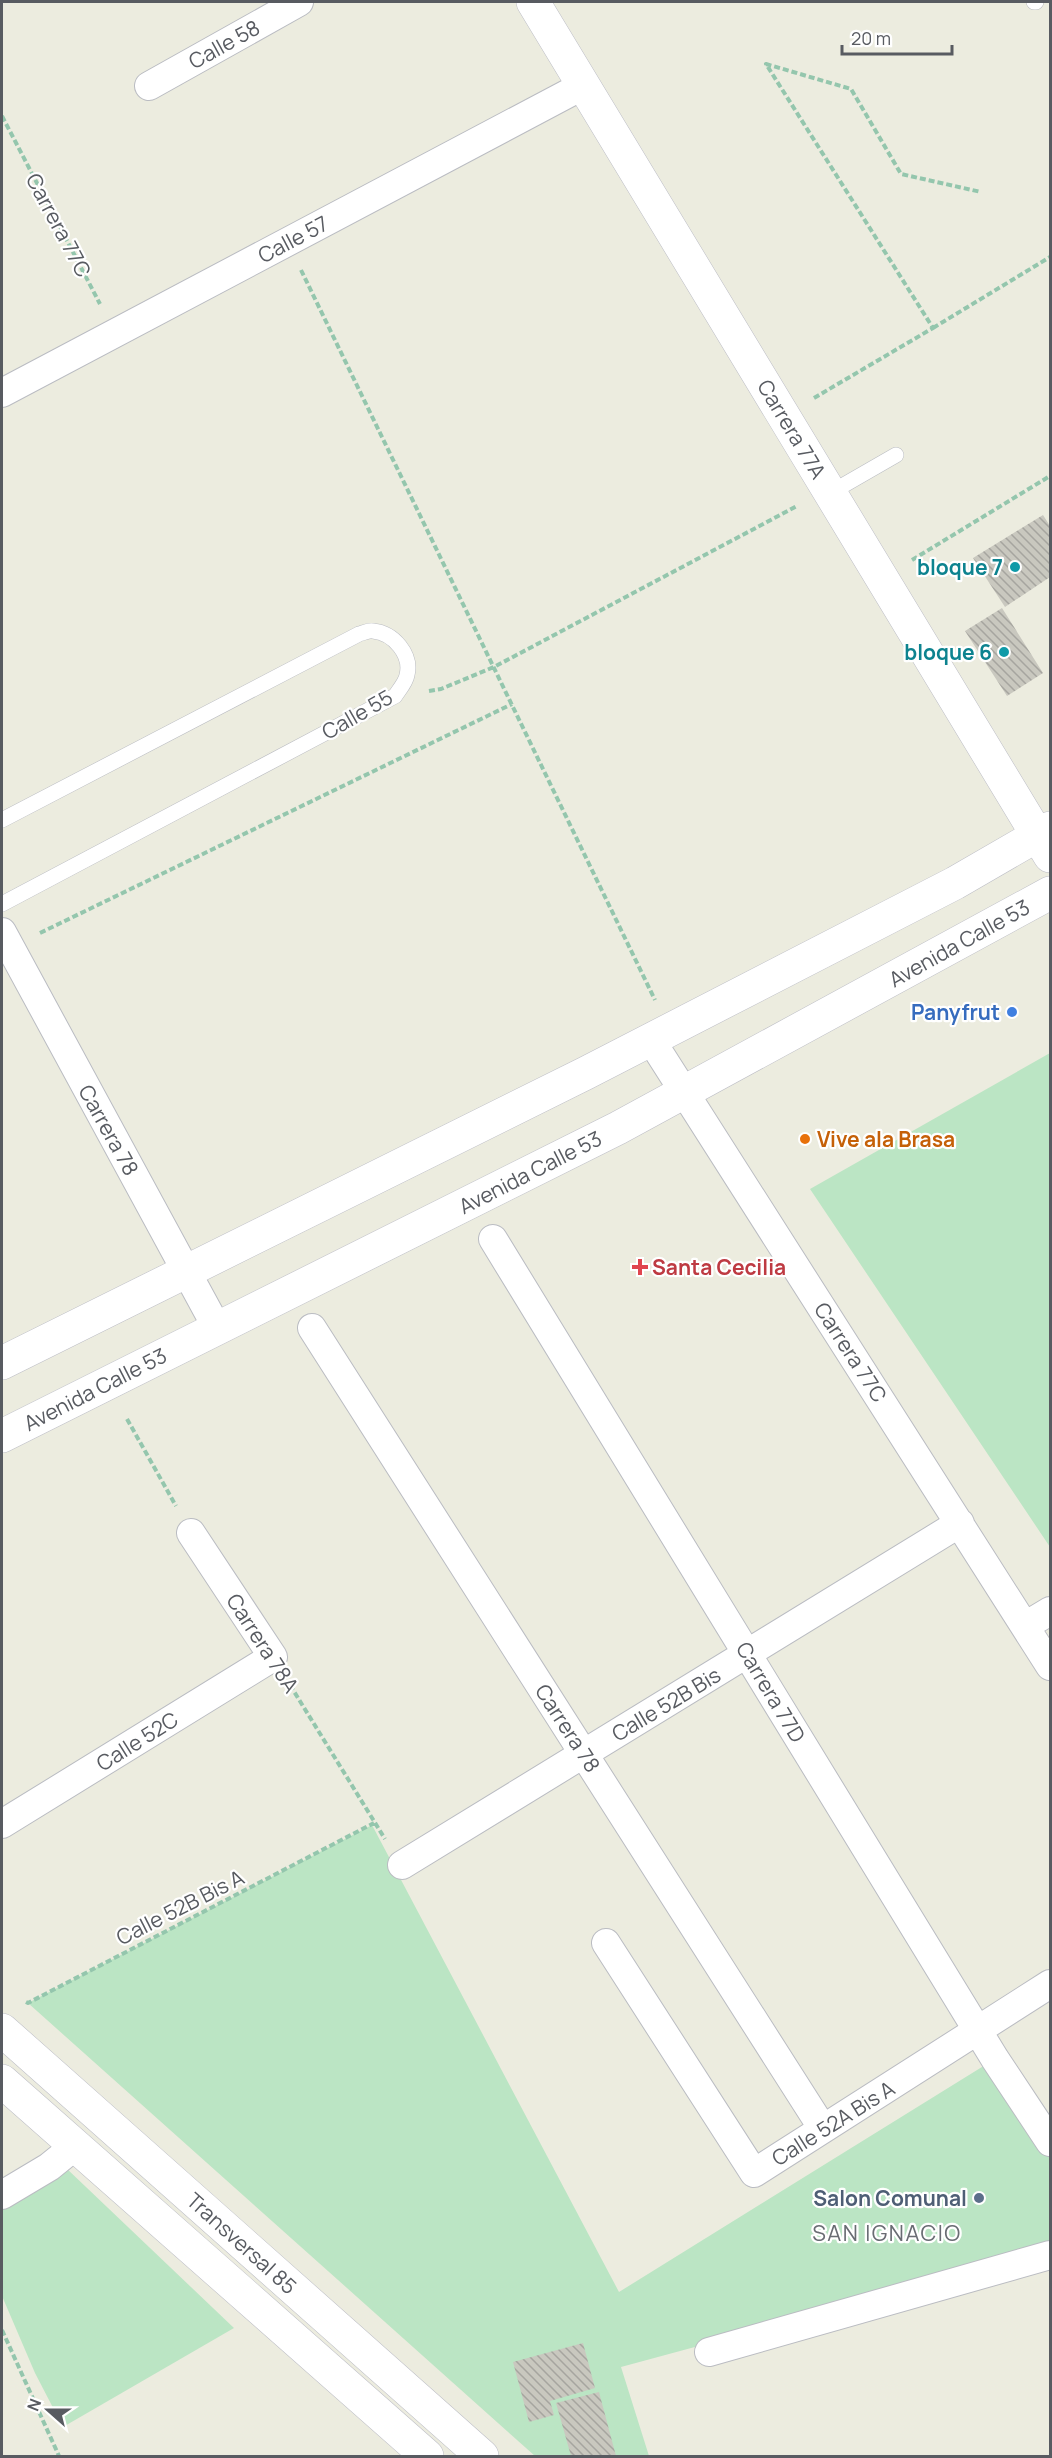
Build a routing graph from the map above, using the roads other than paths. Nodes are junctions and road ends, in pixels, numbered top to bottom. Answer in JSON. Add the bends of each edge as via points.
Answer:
{"nodes":[{"id":1,"x":299,"y":2,"type":"edge"},
{"id":2,"x":533,"y":2,"type":"edge"},
{"id":3,"x":584,"y":85,"type":"junction"},
{"id":4,"x":149,"y":86,"type":"dead end"},
{"id":5,"x":2,"y":393,"type":"edge"},
{"id":6,"x":896,"y":455,"type":"dead end"},
{"id":7,"x":817,"y":497,"type":"junction"},
{"id":8,"x":2,"y":820,"type":"edge"},
{"id":9,"x":1046,"y":839,"type":"edge"},
{"id":10,"x":1050,"y":893,"type":"edge"},
{"id":11,"x":2,"y":904,"type":"edge"},
{"id":12,"x":6,"y":940,"type":"edge"},
{"id":13,"x":660,"y":1035,"type":"junction"},
{"id":14,"x":684,"y":1092,"type":"junction"},
{"id":15,"x":493,"y":1239,"type":"dead end"},
{"id":16,"x":186,"y":1272,"type":"junction"},
{"id":17,"x":217,"y":1328,"type":"junction"},
{"id":18,"x":312,"y":1328,"type":"dead end"},
{"id":19,"x":2,"y":1363,"type":"edge"},
{"id":20,"x":2,"y":1436,"type":"edge"},
{"id":21,"x":960,"y":1523,"type":"junction"},
{"id":22,"x":191,"y":1533,"type":"road end"},
{"id":23,"x":1050,"y":1611,"type":"edge"},
{"id":24,"x":1025,"y":1626,"type":"junction"},
{"id":25,"x":748,"y":1654,"type":"junction"},
{"id":26,"x":273,"y":1657,"type":"joint"},
{"id":27,"x":1050,"y":1666,"type":"edge"},
{"id":28,"x":584,"y":1754,"type":"junction"},
{"id":29,"x":2,"y":1824,"type":"edge"},
{"id":30,"x":402,"y":1865,"type":"road end"},
{"id":31,"x":606,"y":1943,"type":"dead end"},
{"id":32,"x":1050,"y":1984,"type":"edge"},
{"id":33,"x":2,"y":2030,"type":"edge"},
{"id":34,"x":978,"y":2030,"type":"junction"},
{"id":35,"x":2,"y":2081,"type":"edge"},
{"id":36,"x":823,"y":2128,"type":"junction"},
{"id":37,"x":1050,"y":2142,"type":"edge"},
{"id":38,"x":75,"y":2146,"type":"junction"},
{"id":39,"x":2,"y":2195,"type":"edge"},
{"id":40,"x":1050,"y":2255,"type":"edge"},
{"id":41,"x":709,"y":2352,"type":"dead end"},
{"id":42,"x":427,"y":2457,"type":"edge"},
{"id":43,"x":482,"y":2457,"type":"edge"}],
"edges":[{"from":1,"to":4,"type":"street","name":"Calle 58"},
{"from":2,"to":3,"type":"street","name":"Carrera 77A"},
{"from":3,"to":5,"type":"street","name":"Calle 57"},
{"from":3,"to":7,"type":"street","name":"Carrera 77A"},
{"from":6,"to":7,"type":"lane"},
{"from":7,"to":9,"type":"street","name":"Carrera 77A"},
{"from":8,"to":11,"type":"lane","name":"Calle 55","via":[[359,634],[372,630],[388,635],[408,661],[407,677],[396,696]]},
{"from":9,"to":13,"type":"street"},
{"from":10,"to":14,"type":"street","name":"Avenida Calle 53"},
{"from":12,"to":16,"type":"street","name":"Carrera 78"},
{"from":13,"to":14,"type":"street","name":"Carrera 77C"},
{"from":13,"to":16,"type":"street"},
{"from":14,"to":17,"type":"street","name":"Avenida Calle 53"},
{"from":14,"to":21,"type":"street","name":"Carrera 77C"},
{"from":15,"to":25,"type":"street","name":"Carrera 77D"},
{"from":16,"to":17,"type":"street","name":"Carrera 78"},
{"from":16,"to":19,"type":"street"},
{"from":17,"to":20,"type":"street","name":"Avenida Calle 53"},
{"from":18,"to":28,"type":"street","name":"Carrera 78"},
{"from":21,"to":24,"type":"street","name":"Carrera 77C"},
{"from":21,"to":25,"type":"street","name":"Calle 52B Bis"},
{"from":22,"to":26,"type":"street","name":"Carrera 78A"},
{"from":23,"to":24,"type":"street"},
{"from":24,"to":27,"type":"street","name":"Carrera 77C"},
{"from":25,"to":28,"type":"street","name":"Calle 52B Bis"},
{"from":25,"to":34,"type":"street","name":"Carrera 77D"},
{"from":26,"to":29,"type":"street","name":"Calle 52C"},
{"from":28,"to":30,"type":"street","name":"Calle 52B Bis"},
{"from":28,"to":36,"type":"street","name":"Carrera 78"},
{"from":31,"to":36,"type":"street","name":"Calle 52A Bis A","via":[[754,2173]]},
{"from":32,"to":34,"type":"street","name":"Calle 52A Bis A"},
{"from":33,"to":43,"type":"street","name":"Transversal 85"},
{"from":34,"to":36,"type":"street","name":"Calle 52A Bis A"},
{"from":34,"to":37,"type":"street","name":"Carrera 77D"},
{"from":35,"to":38,"type":"street","name":"Transversal 85"},
{"from":38,"to":39,"type":"street"},
{"from":38,"to":42,"type":"street","name":"Transversal 85"},
{"from":40,"to":41,"type":"street"}]}
